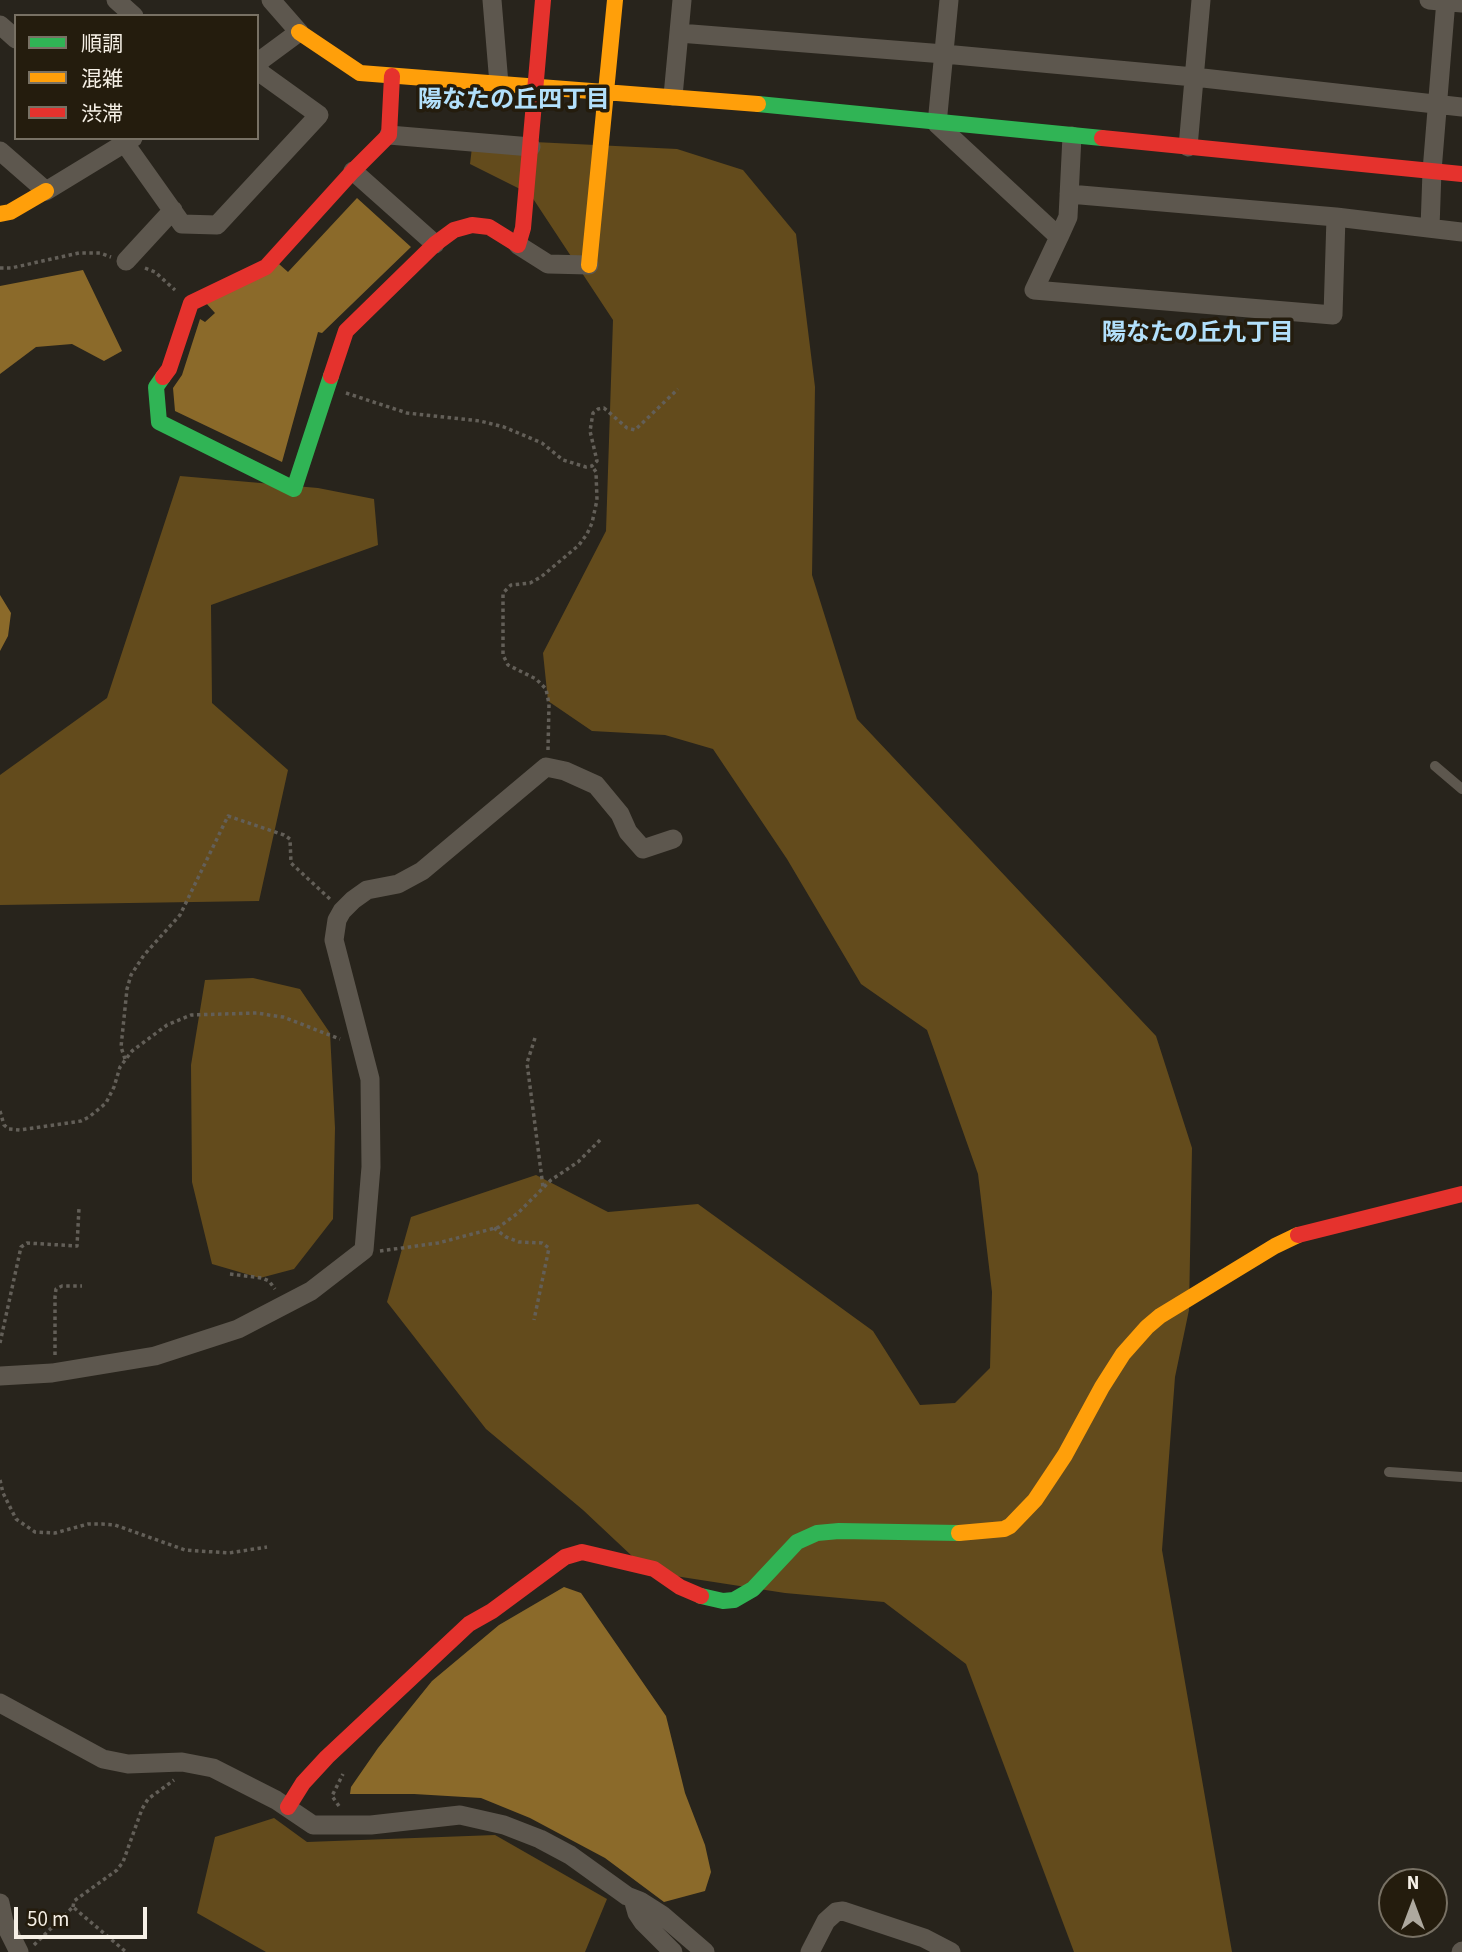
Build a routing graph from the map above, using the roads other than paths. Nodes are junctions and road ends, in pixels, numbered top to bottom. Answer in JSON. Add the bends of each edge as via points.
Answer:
{"nodes":[{"id":1,"x":116,"y":0,"type":"edge"},
{"id":2,"x":271,"y":0,"type":"edge"},
{"id":3,"x":492,"y":0,"type":"edge"},
{"id":4,"x":543,"y":0,"type":"edge"},
{"id":5,"x":615,"y":0,"type":"edge"},
{"id":6,"x":682,"y":0,"type":"edge"},
{"id":7,"x":949,"y":0,"type":"edge"},
{"id":8,"x":1201,"y":0,"type":"edge"},
{"id":9,"x":1446,"y":1,"type":"edge"},
{"id":10,"x":132,"y":14,"type":"edge"},
{"id":11,"x":0,"y":25,"type":"edge"},
{"id":12,"x":299,"y":32,"type":"junction"},
{"id":13,"x":679,"y":33,"type":"junction"},
{"id":14,"x":14,"y":37,"type":"edge"},
{"id":15,"x":944,"y":54,"type":"junction"},
{"id":16,"x":259,"y":62,"type":"edge"},
{"id":17,"x":259,"y":68,"type":"edge"},
{"id":18,"x":392,"y":76,"type":"junction"},
{"id":19,"x":1194,"y":77,"type":"junction"},
{"id":20,"x":499,"y":84,"type":"junction"},
{"id":21,"x":535,"y":87,"type":"junction"},
{"id":22,"x":607,"y":92,"type":"junction"},
{"id":23,"x":673,"y":96,"type":"junction"},
{"id":24,"x":1437,"y":105,"type":"junction"},
{"id":25,"x":1462,"y":107,"type":"edge"},
{"id":26,"x":937,"y":124,"type":"junction"},
{"id":27,"x":389,"y":135,"type":"junction"},
{"id":28,"x":1072,"y":136,"type":"junction"},
{"id":29,"x":126,"y":140,"type":"edge"},
{"id":30,"x":531,"y":147,"type":"junction"},
{"id":31,"x":1188,"y":147,"type":"junction"},
{"id":32,"x":0,"y":151,"type":"edge"},
{"id":33,"x":1432,"y":171,"type":"junction"},
{"id":34,"x":353,"y":172,"type":"junction"},
{"id":35,"x":1462,"y":174,"type":"edge"},
{"id":36,"x":46,"y":191,"type":"junction"},
{"id":37,"x":1069,"y":194,"type":"junction"},
{"id":38,"x":173,"y":210,"type":"junction"},
{"id":39,"x":0,"y":214,"type":"edge"},
{"id":40,"x":1336,"y":218,"type":"junction"},
{"id":41,"x":1430,"y":228,"type":"junction"},
{"id":42,"x":1462,"y":232,"type":"edge"},
{"id":43,"x":1059,"y":237,"type":"junction"},
{"id":44,"x":435,"y":244,"type":"junction"},
{"id":45,"x":518,"y":245,"type":"junction"},
{"id":46,"x":126,"y":261,"type":"road end"},
{"id":47,"x":589,"y":265,"type":"joint"},
{"id":48,"x":1435,"y":766,"type":"dead end"},
{"id":49,"x":1462,"y":789,"type":"edge"},
{"id":50,"x":673,"y":839,"type":"dead end"},
{"id":51,"x":1462,"y":1194,"type":"edge"},
{"id":52,"x":0,"y":1376,"type":"edge"},
{"id":53,"x":1389,"y":1472,"type":"dead end"},
{"id":54,"x":1462,"y":1477,"type":"edge"},
{"id":55,"x":0,"y":1703,"type":"edge"},
{"id":56,"x":288,"y":1807,"type":"junction"},
{"id":57,"x":632,"y":1899,"type":"junction"},
{"id":58,"x":0,"y":1903,"type":"edge"},
{"id":59,"x":26,"y":1949,"type":"edge"},
{"id":60,"x":673,"y":1952,"type":"edge"},
{"id":61,"x":705,"y":1952,"type":"edge"},
{"id":62,"x":810,"y":1952,"type":"edge"},
{"id":63,"x":951,"y":1952,"type":"edge"}],
"edges":[{"from":1,"to":10,"type":"street"},
{"from":2,"to":12,"type":"street"},
{"from":3,"to":20,"type":"street"},
{"from":4,"to":21,"type":"street"},
{"from":5,"to":22,"type":"street"},
{"from":6,"to":13,"type":"street"},
{"from":7,"to":15,"type":"street"},
{"from":8,"to":19,"type":"street"},
{"from":9,"to":24,"type":"street"},
{"from":11,"to":14,"type":"street"},
{"from":12,"to":16,"type":"street"},
{"from":12,"to":18,"type":"street","via":[[360,73]]},
{"from":13,"to":15,"type":"street"},
{"from":13,"to":23,"type":"street"},
{"from":15,"to":19,"type":"street"},
{"from":15,"to":26,"type":"street"},
{"from":17,"to":38,"type":"street","via":[[319,115],[217,225],[182,224]]},
{"from":18,"to":20,"type":"street"},
{"from":18,"to":27,"type":"street"},
{"from":19,"to":24,"type":"street"},
{"from":19,"to":31,"type":"street"},
{"from":20,"to":21,"type":"street"},
{"from":21,"to":22,"type":"street"},
{"from":21,"to":30,"type":"street"},
{"from":22,"to":23,"type":"street"},
{"from":22,"to":47,"type":"street"},
{"from":23,"to":26,"type":"street"},
{"from":24,"to":25,"type":"street"},
{"from":24,"to":33,"type":"street"},
{"from":26,"to":28,"type":"street"},
{"from":26,"to":43,"type":"street"},
{"from":27,"to":30,"type":"street"},
{"from":27,"to":34,"type":"street"},
{"from":28,"to":31,"type":"street"},
{"from":28,"to":37,"type":"street"},
{"from":29,"to":36,"type":"street"},
{"from":29,"to":38,"type":"street"},
{"from":30,"to":45,"type":"street"},
{"from":31,"to":33,"type":"street"},
{"from":32,"to":36,"type":"street"},
{"from":33,"to":35,"type":"street"},
{"from":33,"to":41,"type":"street"},
{"from":34,"to":44,"type":"street"},
{"from":34,"to":44,"type":"street","via":[[266,267],[191,303],[169,369],[156,387],[159,422],[294,489],[346,331]]},
{"from":36,"to":39,"type":"street"},
{"from":37,"to":40,"type":"street"},
{"from":37,"to":43,"type":"street","via":[[1068,217]]},
{"from":38,"to":46,"type":"street"},
{"from":40,"to":41,"type":"street"},
{"from":40,"to":43,"type":"street","via":[[1333,315],[1034,290]]},
{"from":41,"to":42,"type":"street"},
{"from":44,"to":45,"type":"street","via":[[454,230],[472,225],[489,227]]},
{"from":45,"to":47,"type":"street","via":[[548,264]]},
{"from":48,"to":49,"type":"lane"},
{"from":50,"to":52,"type":"street","via":[[643,849],[596,785],[546,767],[422,872],[398,884],[367,890],[342,911],[334,940],[370,1079],[365,1251],[329,1279],[239,1329],[155,1356],[52,1373]]},
{"from":51,"to":56,"type":"street","via":[[1300,1234],[1160,1316],[1124,1354],[1035,1500],[1004,1529],[817,1533],[797,1542],[753,1589],[734,1600],[701,1596],[634,1563],[582,1552],[565,1557],[469,1624],[327,1757]]},
{"from":53,"to":54,"type":"lane"},
{"from":55,"to":56,"type":"street","via":[[103,1759],[128,1764],[198,1763]]},
{"from":56,"to":57,"type":"street","via":[[313,1825],[323,1826],[444,1815],[483,1819],[555,1846]]},
{"from":57,"to":60,"type":"street","via":[[643,1922]]},
{"from":57,"to":61,"type":"street","via":[[662,1915]]},
{"from":58,"to":59,"type":"street","via":[[4,1922]]},
{"from":62,"to":63,"type":"street","via":[[832,1914],[843,1911],[924,1938]]}]}
